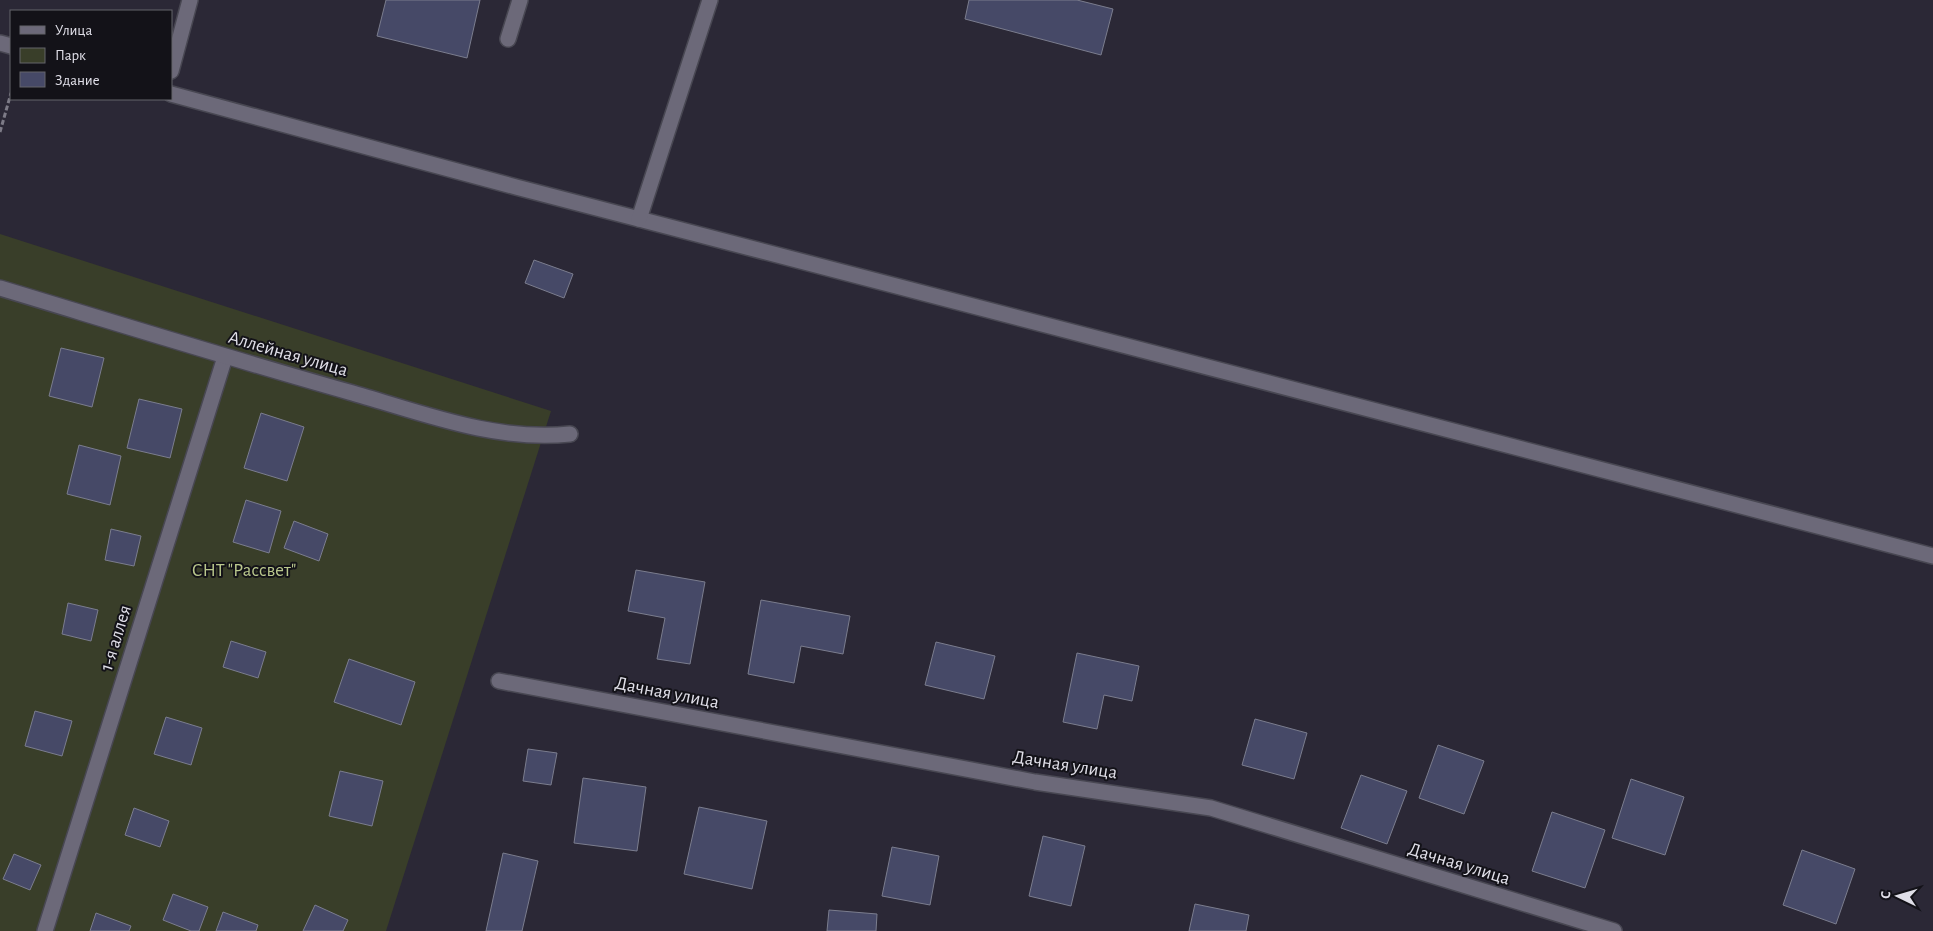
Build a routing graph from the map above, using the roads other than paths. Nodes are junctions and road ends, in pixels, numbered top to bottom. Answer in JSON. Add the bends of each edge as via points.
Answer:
{"nodes":[{"id":1,"x":190,"y":0,"type":"edge"},
{"id":2,"x":520,"y":0,"type":"edge"},
{"id":3,"x":710,"y":0,"type":"edge"},
{"id":4,"x":508,"y":39,"type":"dead end"},
{"id":5,"x":172,"y":67,"type":"edge"},
{"id":6,"x":172,"y":94,"type":"edge"},
{"id":7,"x":639,"y":219,"type":"junction"},
{"id":8,"x":0,"y":288,"type":"edge"},
{"id":9,"x":226,"y":357,"type":"junction"},
{"id":10,"x":570,"y":434,"type":"dead end"},
{"id":11,"x":1933,"y":556,"type":"edge"},
{"id":12,"x":499,"y":681,"type":"dead end"},
{"id":13,"x":45,"y":931,"type":"edge"},
{"id":14,"x":1614,"y":931,"type":"edge"}],
"edges":[{"from":1,"to":5,"type":"street"},
{"from":2,"to":4,"type":"street"},
{"from":3,"to":7,"type":"street"},
{"from":6,"to":7,"type":"street"},
{"from":7,"to":11,"type":"street"},
{"from":8,"to":9,"type":"street","name":"Аллейная улица"},
{"from":9,"to":10,"type":"street","name":"Аллейная улица","via":[[487,431],[543,437]]},
{"from":9,"to":13,"type":"street","name":"1-я аллея"},
{"from":12,"to":14,"type":"street","name":"Дачная улица","via":[[1035,782],[1211,808]]}]}
